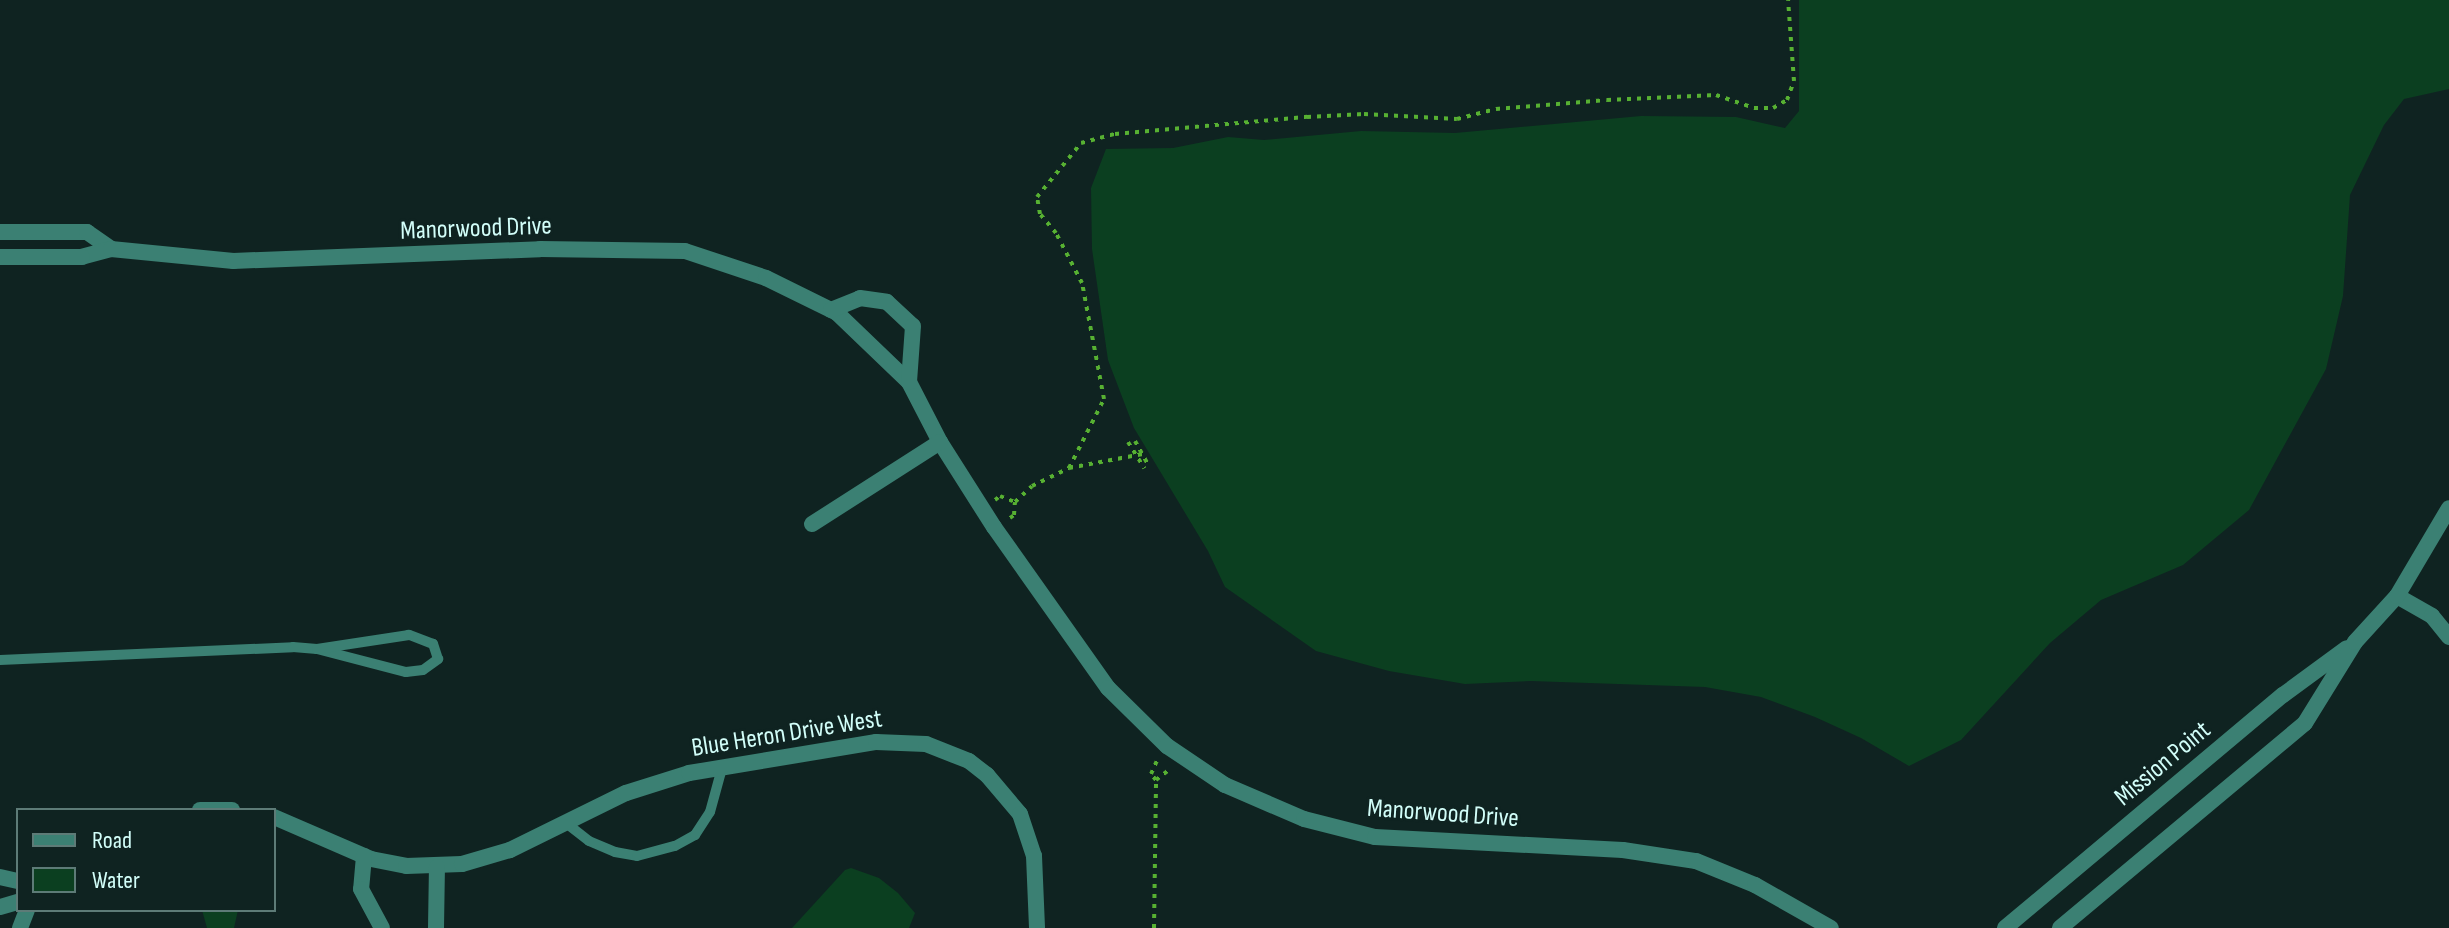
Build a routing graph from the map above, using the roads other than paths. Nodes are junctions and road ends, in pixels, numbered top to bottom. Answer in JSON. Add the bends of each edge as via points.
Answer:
{"nodes":[{"id":1,"x":0,"y":232,"type":"edge"},
{"id":2,"x":111,"y":249,"type":"junction"},
{"id":3,"x":0,"y":257,"type":"edge"},
{"id":4,"x":831,"y":310,"type":"junction"},
{"id":5,"x":909,"y":382,"type":"junction"},
{"id":6,"x":940,"y":442,"type":"junction"},
{"id":7,"x":2449,"y":508,"type":"edge"},
{"id":8,"x":812,"y":524,"type":"dead end"},
{"id":9,"x":2397,"y":596,"type":"junction"},
{"id":10,"x":2449,"y":637,"type":"edge"},
{"id":11,"x":2355,"y":642,"type":"junction"},
{"id":12,"x":317,"y":649,"type":"junction"},
{"id":13,"x":0,"y":660,"type":"edge"},
{"id":14,"x":722,"y":768,"type":"junction"},
{"id":15,"x":276,"y":818,"type":"edge"},
{"id":16,"x":566,"y":823,"type":"junction"},
{"id":17,"x":364,"y":856,"type":"junction"},
{"id":18,"x":437,"y":867,"type":"junction"},
{"id":19,"x":382,"y":928,"type":"edge"},
{"id":20,"x":436,"y":928,"type":"edge"},
{"id":21,"x":1037,"y":928,"type":"edge"},
{"id":22,"x":1831,"y":928,"type":"edge"},
{"id":23,"x":2005,"y":928,"type":"edge"},
{"id":24,"x":2060,"y":928,"type":"edge"}],
"edges":[{"from":1,"to":2,"type":"street","name":"Manorwood Drive","via":[[87,232]]},
{"from":2,"to":3,"type":"street","name":"Manorwood Drive","via":[[82,257]]},
{"from":2,"to":4,"type":"street","name":"Manorwood Drive","via":[[233,261],[540,249],[685,251],[766,278]]},
{"from":4,"to":5,"type":"street","name":"Manorwood Drive"},
{"from":4,"to":5,"type":"street","via":[[860,298],[887,302],[913,326]]},
{"from":5,"to":6,"type":"street","name":"Manorwood Drive"},
{"from":6,"to":8,"type":"street"},
{"from":6,"to":22,"type":"street","name":"Manorwood Drive","via":[[1108,688],[1167,746],[1225,785],[1304,819],[1375,837],[1623,850],[1696,861],[1755,885]]},
{"from":7,"to":9,"type":"street","name":"Mission Point"},
{"from":9,"to":10,"type":"street","via":[[2432,616]]},
{"from":9,"to":11,"type":"street","name":"Mission Point"},
{"from":11,"to":23,"type":"street","name":"Mission Point","via":[[2283,695]]},
{"from":11,"to":24,"type":"street","name":"Mission Point","via":[[2305,723]]},
{"from":12,"to":12,"type":"lane","via":[[406,672],[423,670],[438,659],[433,644],[409,635]]},
{"from":12,"to":13,"type":"lane"},
{"from":14,"to":16,"type":"street","name":"Blue Heron Drive West","via":[[646,786]]},
{"from":14,"to":16,"type":"lane","via":[[710,812],[695,835],[675,846],[637,856],[615,852]]},
{"from":14,"to":21,"type":"street","name":"Blue Heron Drive West","via":[[904,741],[969,761],[1003,791],[1027,829],[1034,856]]},
{"from":15,"to":17,"type":"street","name":"Blue Heron Drive West"},
{"from":16,"to":18,"type":"street","name":"Blue Heron Drive West","via":[[490,858]]},
{"from":17,"to":18,"type":"street","name":"Blue Heron Drive West"},
{"from":17,"to":19,"type":"street","via":[[361,889]]},
{"from":18,"to":20,"type":"street"}]}
